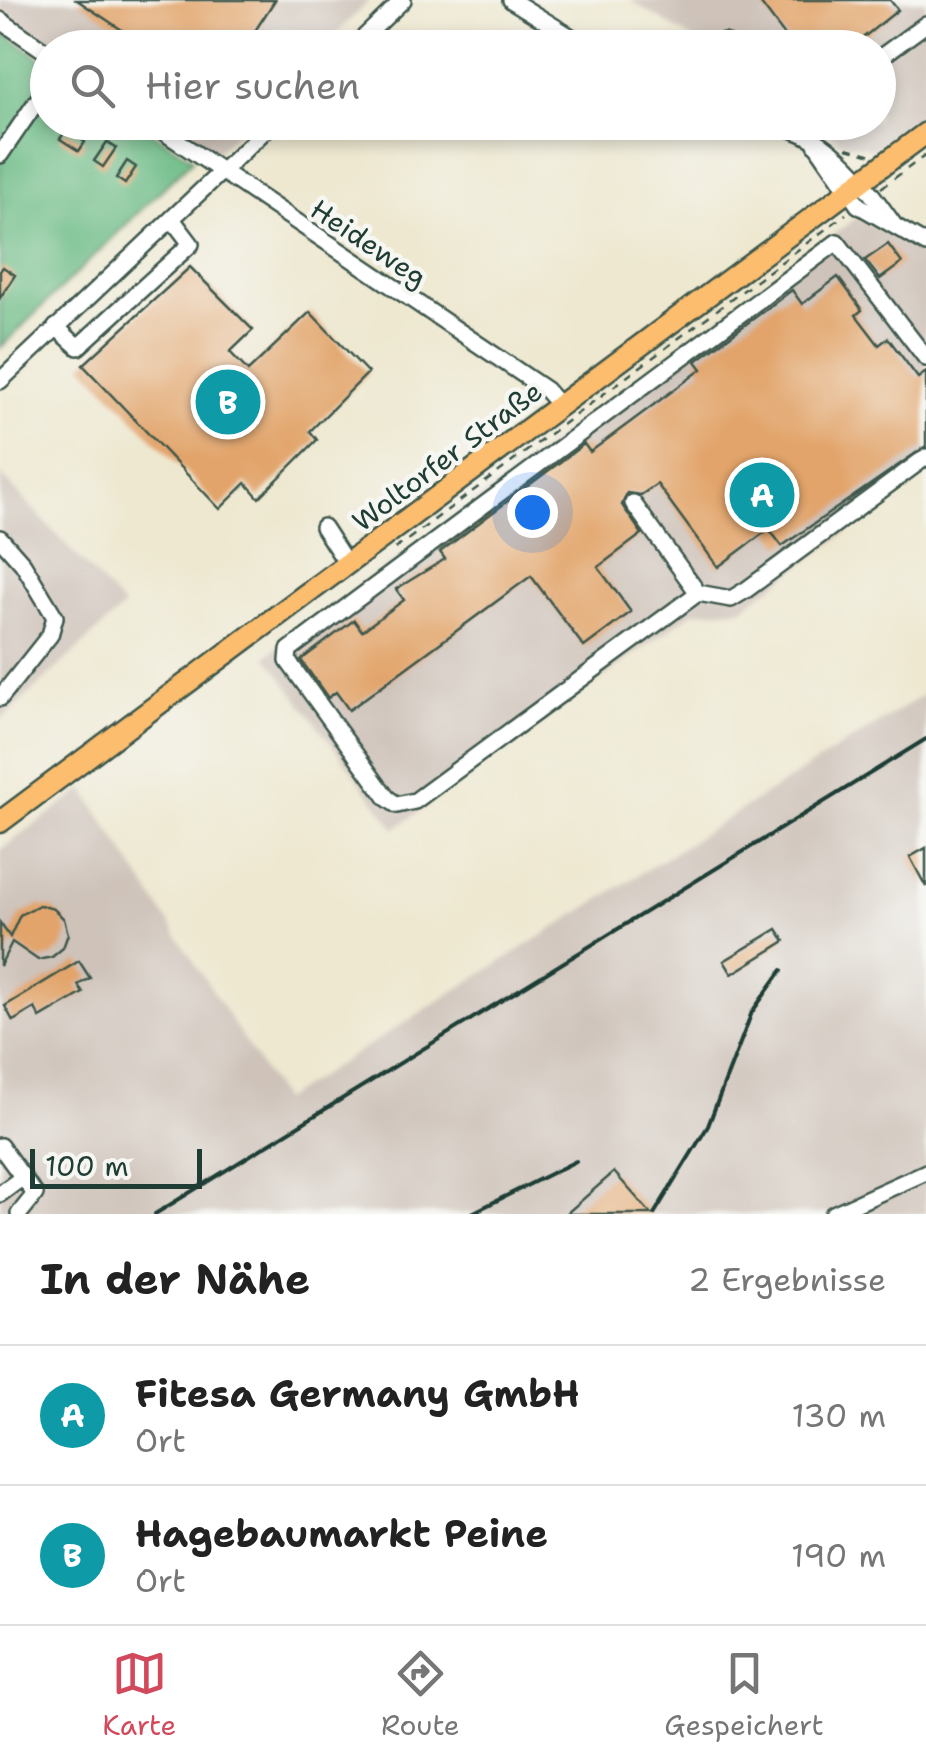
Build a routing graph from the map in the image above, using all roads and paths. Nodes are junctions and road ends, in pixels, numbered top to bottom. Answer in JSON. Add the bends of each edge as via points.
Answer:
{"nodes":[{"id":1,"x":403,"y":0,"type":"edge"},
{"id":2,"x":512,"y":0,"type":"edge"},
{"id":3,"x":0,"y":20,"type":"edge"},
{"id":4,"x":926,"y":24,"type":"edge"},
{"id":5,"x":372,"y":30,"type":"edge"},
{"id":6,"x":560,"y":30,"type":"edge"},
{"id":7,"x":30,"y":41,"type":"edge"},
{"id":8,"x":896,"y":46,"type":"edge"},
{"id":9,"x":30,"y":112,"type":"edge"},
{"id":10,"x":926,"y":133,"type":"edge"},
{"id":11,"x":175,"y":140,"type":"edge"},
{"id":12,"x":255,"y":140,"type":"edge"},
{"id":13,"x":811,"y":140,"type":"edge"},
{"id":14,"x":926,"y":155,"type":"edge"},
{"id":15,"x":0,"y":156,"type":"edge"},
{"id":16,"x":221,"y":172,"type":"junction"},
{"id":17,"x":859,"y":192,"type":"junction"},
{"id":18,"x":172,"y":219,"type":"junction"},
{"id":19,"x":926,"y":244,"type":"edge"},
{"id":20,"x":56,"y":327,"type":"junction"},
{"id":21,"x":926,"y":358,"type":"edge"},
{"id":22,"x":0,"y":381,"type":"edge"},
{"id":23,"x":560,"y":406,"type":"junction"},
{"id":24,"x":926,"y":457,"type":"edge"},
{"id":25,"x":633,"y":503,"type":"dead end"},
{"id":26,"x":323,"y":527,"type":"dead end"},
{"id":27,"x":0,"y":538,"type":"edge"},
{"id":28,"x":388,"y":554,"type":"dead end"},
{"id":29,"x":347,"y":564,"type":"junction"},
{"id":30,"x":698,"y":593,"type":"junction"},
{"id":31,"x":0,"y":698,"type":"edge"},
{"id":32,"x":0,"y":822,"type":"edge"},
{"id":33,"x":0,"y":1146,"type":"edge"},
{"id":34,"x":926,"y":1172,"type":"edge"},
{"id":35,"x":23,"y":1177,"type":"junction"},
{"id":36,"x":0,"y":1194,"type":"edge"},
{"id":37,"x":19,"y":1214,"type":"edge"},
{"id":38,"x":833,"y":1214,"type":"edge"}],
"edges":[{"from":1,"to":5,"type":"street"},
{"from":2,"to":6,"type":"street"},
{"from":3,"to":7,"type":"street"},
{"from":4,"to":8,"type":"street"},
{"from":9,"to":15,"type":"street"},
{"from":10,"to":17,"type":"main road","name":"Woltorfer Straße"},
{"from":11,"to":16,"type":"street","name":"Heideweg"},
{"from":12,"to":16,"type":"street"},
{"from":13,"to":17,"type":"street"},
{"from":14,"to":17,"type":"path"},
{"from":16,"to":18,"type":"street"},
{"from":16,"to":23,"type":"street","name":"Heideweg","via":[[546,390]]},
{"from":17,"to":19,"type":"street"},
{"from":17,"to":23,"type":"main road","name":"Woltorfer Straße"},
{"from":17,"to":28,"type":"path"},
{"from":18,"to":20,"type":"street"},
{"from":18,"to":20,"type":"street","via":[[191,244],[78,347]]},
{"from":20,"to":22,"type":"street"},
{"from":21,"to":30,"type":"street","via":[[837,242],[289,650],[288,661],[397,805],[415,802]]},
{"from":23,"to":29,"type":"main road","name":"Woltorfer Straße"},
{"from":24,"to":30,"type":"street","via":[[732,599]]},
{"from":25,"to":30,"type":"street"},
{"from":26,"to":29,"type":"street"},
{"from":27,"to":31,"type":"street","via":[[56,618]]},
{"from":29,"to":32,"type":"main road","name":"Woltorfer Straße"},
{"from":33,"to":35,"type":"street"},
{"from":34,"to":38,"type":"street"},
{"from":35,"to":36,"type":"street"},
{"from":35,"to":37,"type":"street","via":[[36,1194]]}]}
